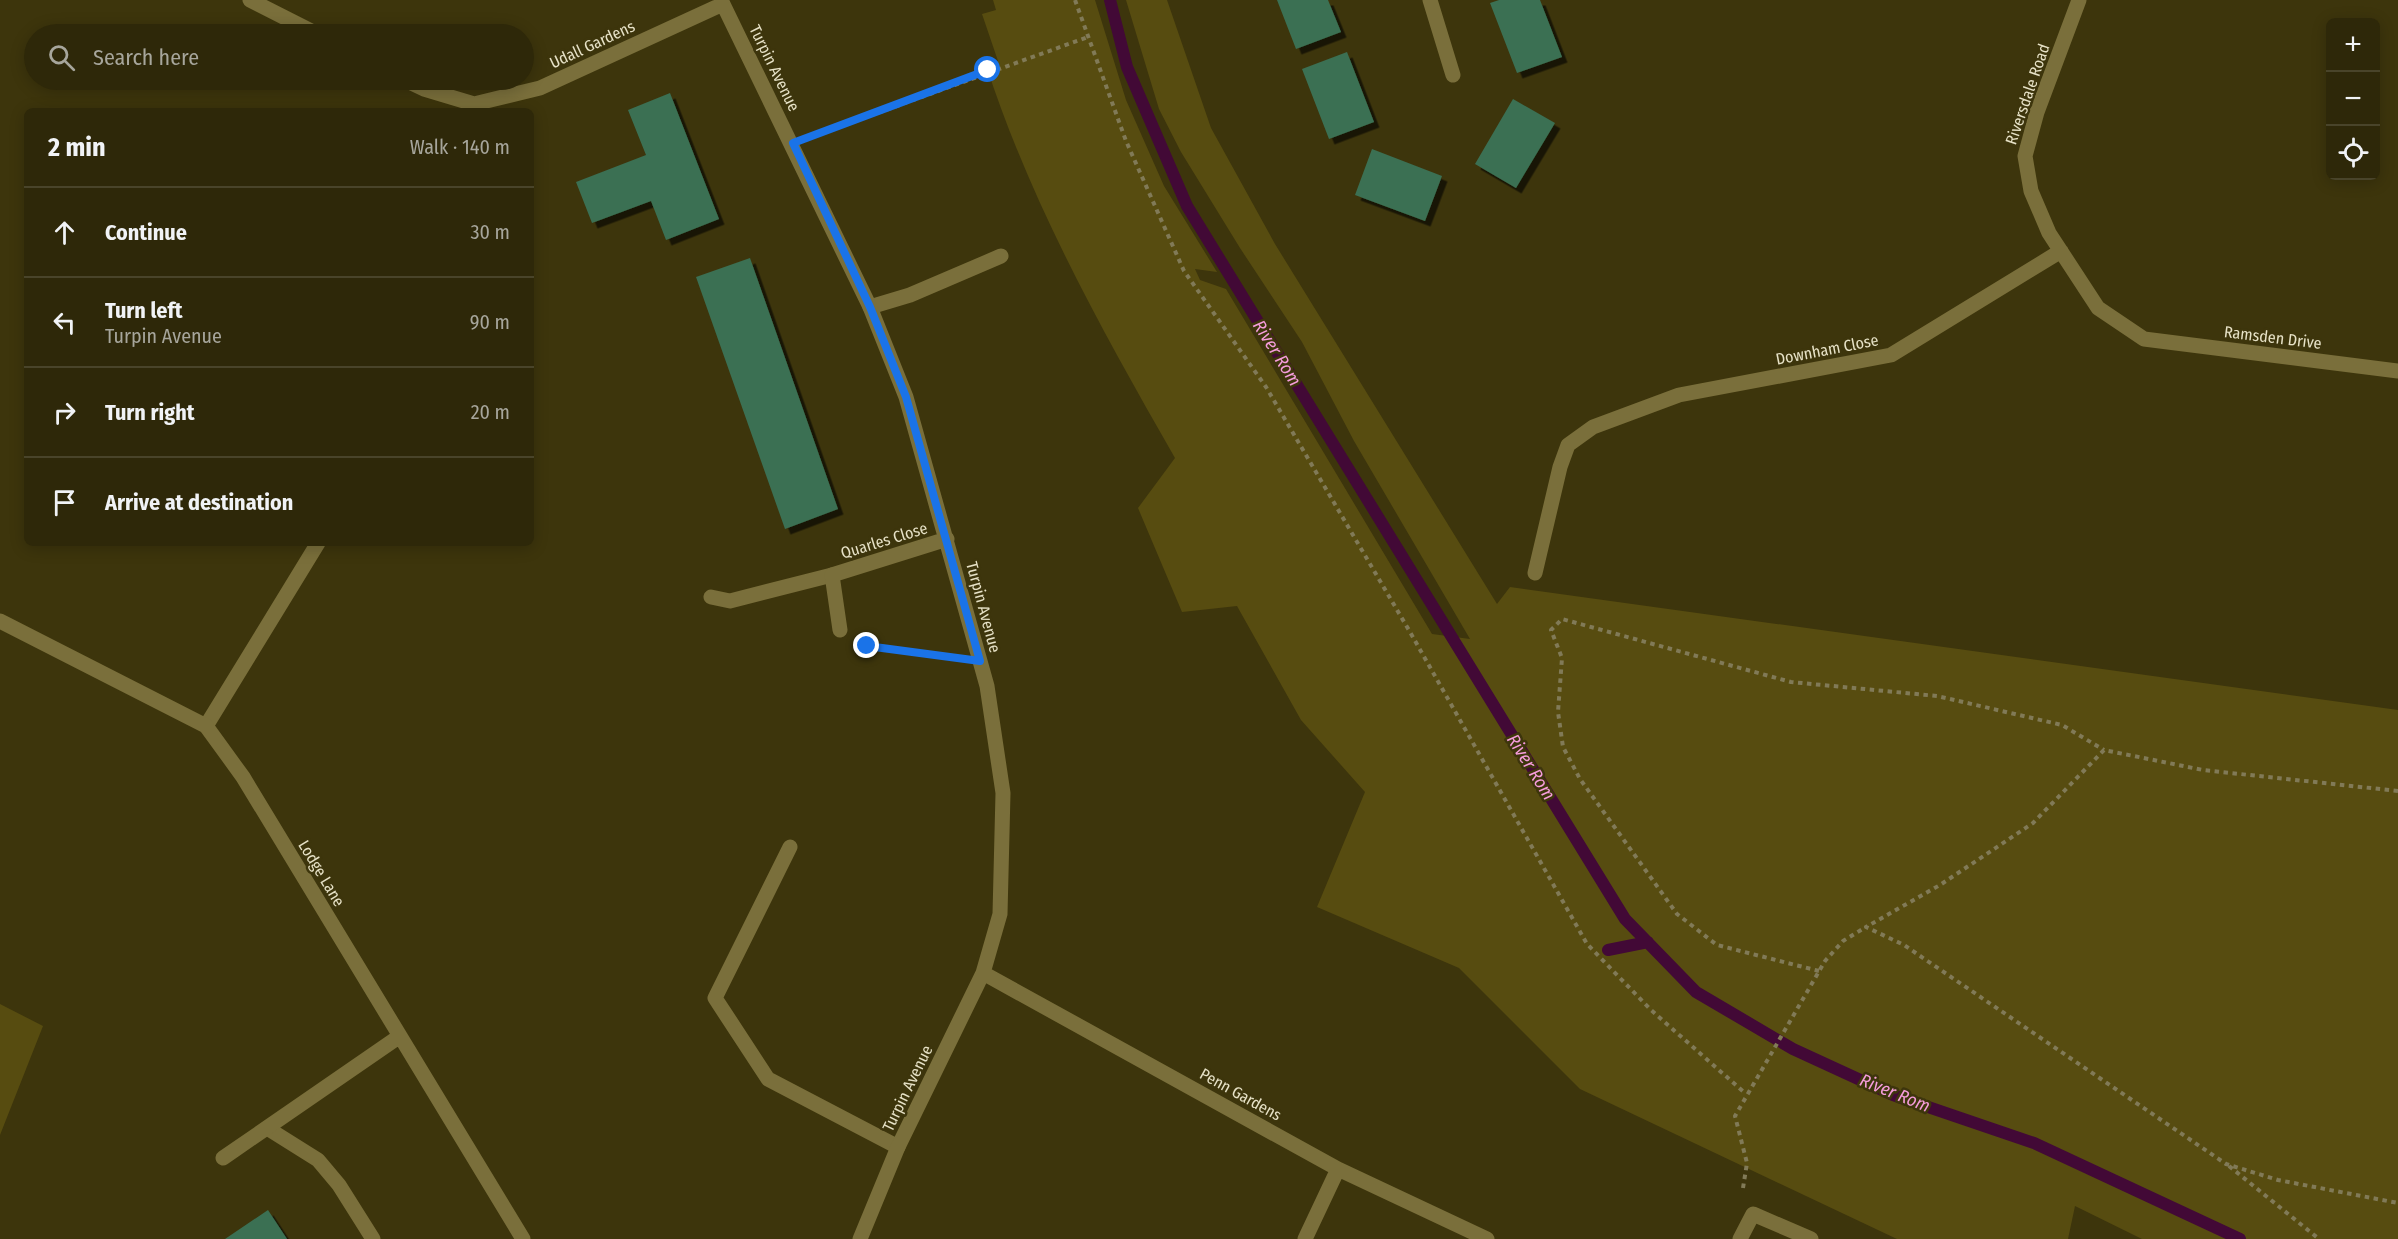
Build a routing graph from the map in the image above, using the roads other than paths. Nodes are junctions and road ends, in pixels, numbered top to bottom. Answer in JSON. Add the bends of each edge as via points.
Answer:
{"nodes":[{"id":1,"x":250,"y":0,"type":"edge"},
{"id":2,"x":1430,"y":0,"type":"edge"},
{"id":3,"x":2079,"y":0,"type":"edge"},
{"id":4,"x":722,"y":2,"type":"edge"},
{"id":5,"x":297,"y":24,"type":"edge"},
{"id":6,"x":1453,"y":75,"type":"dead end"},
{"id":7,"x":534,"y":89,"type":"edge"},
{"id":8,"x":427,"y":90,"type":"edge"},
{"id":9,"x":531,"y":90,"type":"edge"},
{"id":10,"x":2061,"y":251,"type":"junction"},
{"id":11,"x":1001,"y":256,"type":"dead end"},
{"id":12,"x":870,"y":307,"type":"junction"},
{"id":13,"x":2144,"y":339,"type":"joint"},
{"id":14,"x":2398,"y":371,"type":"edge"},
{"id":15,"x":947,"y":539,"type":"junction"},
{"id":16,"x":316,"y":546,"type":"edge"},
{"id":17,"x":1535,"y":573,"type":"dead end"},
{"id":18,"x":832,"y":574,"type":"junction"},
{"id":19,"x":711,"y":597,"type":"dead end"},
{"id":20,"x":0,"y":621,"type":"edge"},
{"id":21,"x":840,"y":630,"type":"dead end"},
{"id":22,"x":206,"y":726,"type":"junction"},
{"id":23,"x":790,"y":847,"type":"dead end"},
{"id":24,"x":983,"y":973,"type":"junction"},
{"id":25,"x":400,"y":1036,"type":"junction"},
{"id":26,"x":267,"y":1128,"type":"junction"},
{"id":27,"x":898,"y":1147,"type":"junction"},
{"id":28,"x":223,"y":1158,"type":"dead end"},
{"id":29,"x":1338,"y":1168,"type":"junction"},
{"id":30,"x":373,"y":1239,"type":"edge"},
{"id":31,"x":523,"y":1239,"type":"edge"},
{"id":32,"x":860,"y":1239,"type":"edge"},
{"id":33,"x":1305,"y":1239,"type":"edge"},
{"id":34,"x":1487,"y":1239,"type":"edge"},
{"id":35,"x":1740,"y":1239,"type":"edge"},
{"id":36,"x":1811,"y":1239,"type":"edge"}],
"edges":[{"from":1,"to":5,"type":"street"},
{"from":2,"to":6,"type":"street"},
{"from":3,"to":10,"type":"street","name":"Riversdale Road","via":[[2037,112],[2025,156],[2031,191]]},
{"from":4,"to":7,"type":"street","name":"Udall Gardens"},
{"from":4,"to":12,"type":"street","name":"Turpin Avenue"},
{"from":8,"to":9,"type":"street","name":"Udall Gardens","via":[[474,104]]},
{"from":10,"to":13,"type":"street","name":"Riversdale Road","via":[[2098,308]]},
{"from":10,"to":17,"type":"street","name":"Downham Close","via":[[1891,355],[1679,395],[1593,427],[1568,446]]},
{"from":11,"to":12,"type":"street","via":[[910,295]]},
{"from":12,"to":15,"type":"street","name":"Turpin Avenue","via":[[906,397]]},
{"from":13,"to":14,"type":"street","name":"Ramsden Drive"},
{"from":15,"to":18,"type":"street","name":"Quarles Close"},
{"from":15,"to":24,"type":"street","name":"Turpin Avenue","via":[[980,661],[1003,793],[1000,914]]},
{"from":16,"to":22,"type":"street"},
{"from":18,"to":19,"type":"street","name":"Quarles Close","via":[[730,601]]},
{"from":18,"to":21,"type":"street"},
{"from":20,"to":22,"type":"street","name":"Lodge Lane"},
{"from":22,"to":25,"type":"street","name":"Lodge Lane","via":[[243,777]]},
{"from":23,"to":27,"type":"street","via":[[715,998],[768,1079]]},
{"from":24,"to":27,"type":"street","name":"Turpin Avenue"},
{"from":24,"to":29,"type":"street","name":"Penn Gardens"},
{"from":25,"to":26,"type":"street"},
{"from":25,"to":31,"type":"street","name":"Lodge Lane"},
{"from":26,"to":28,"type":"street"},
{"from":26,"to":30,"type":"street","via":[[318,1160]]},
{"from":27,"to":32,"type":"street","name":"Turpin Avenue"},
{"from":29,"to":33,"type":"street"},
{"from":29,"to":34,"type":"street","name":"Penn Gardens"},
{"from":35,"to":36,"type":"street","via":[[1753,1214]]}]}
